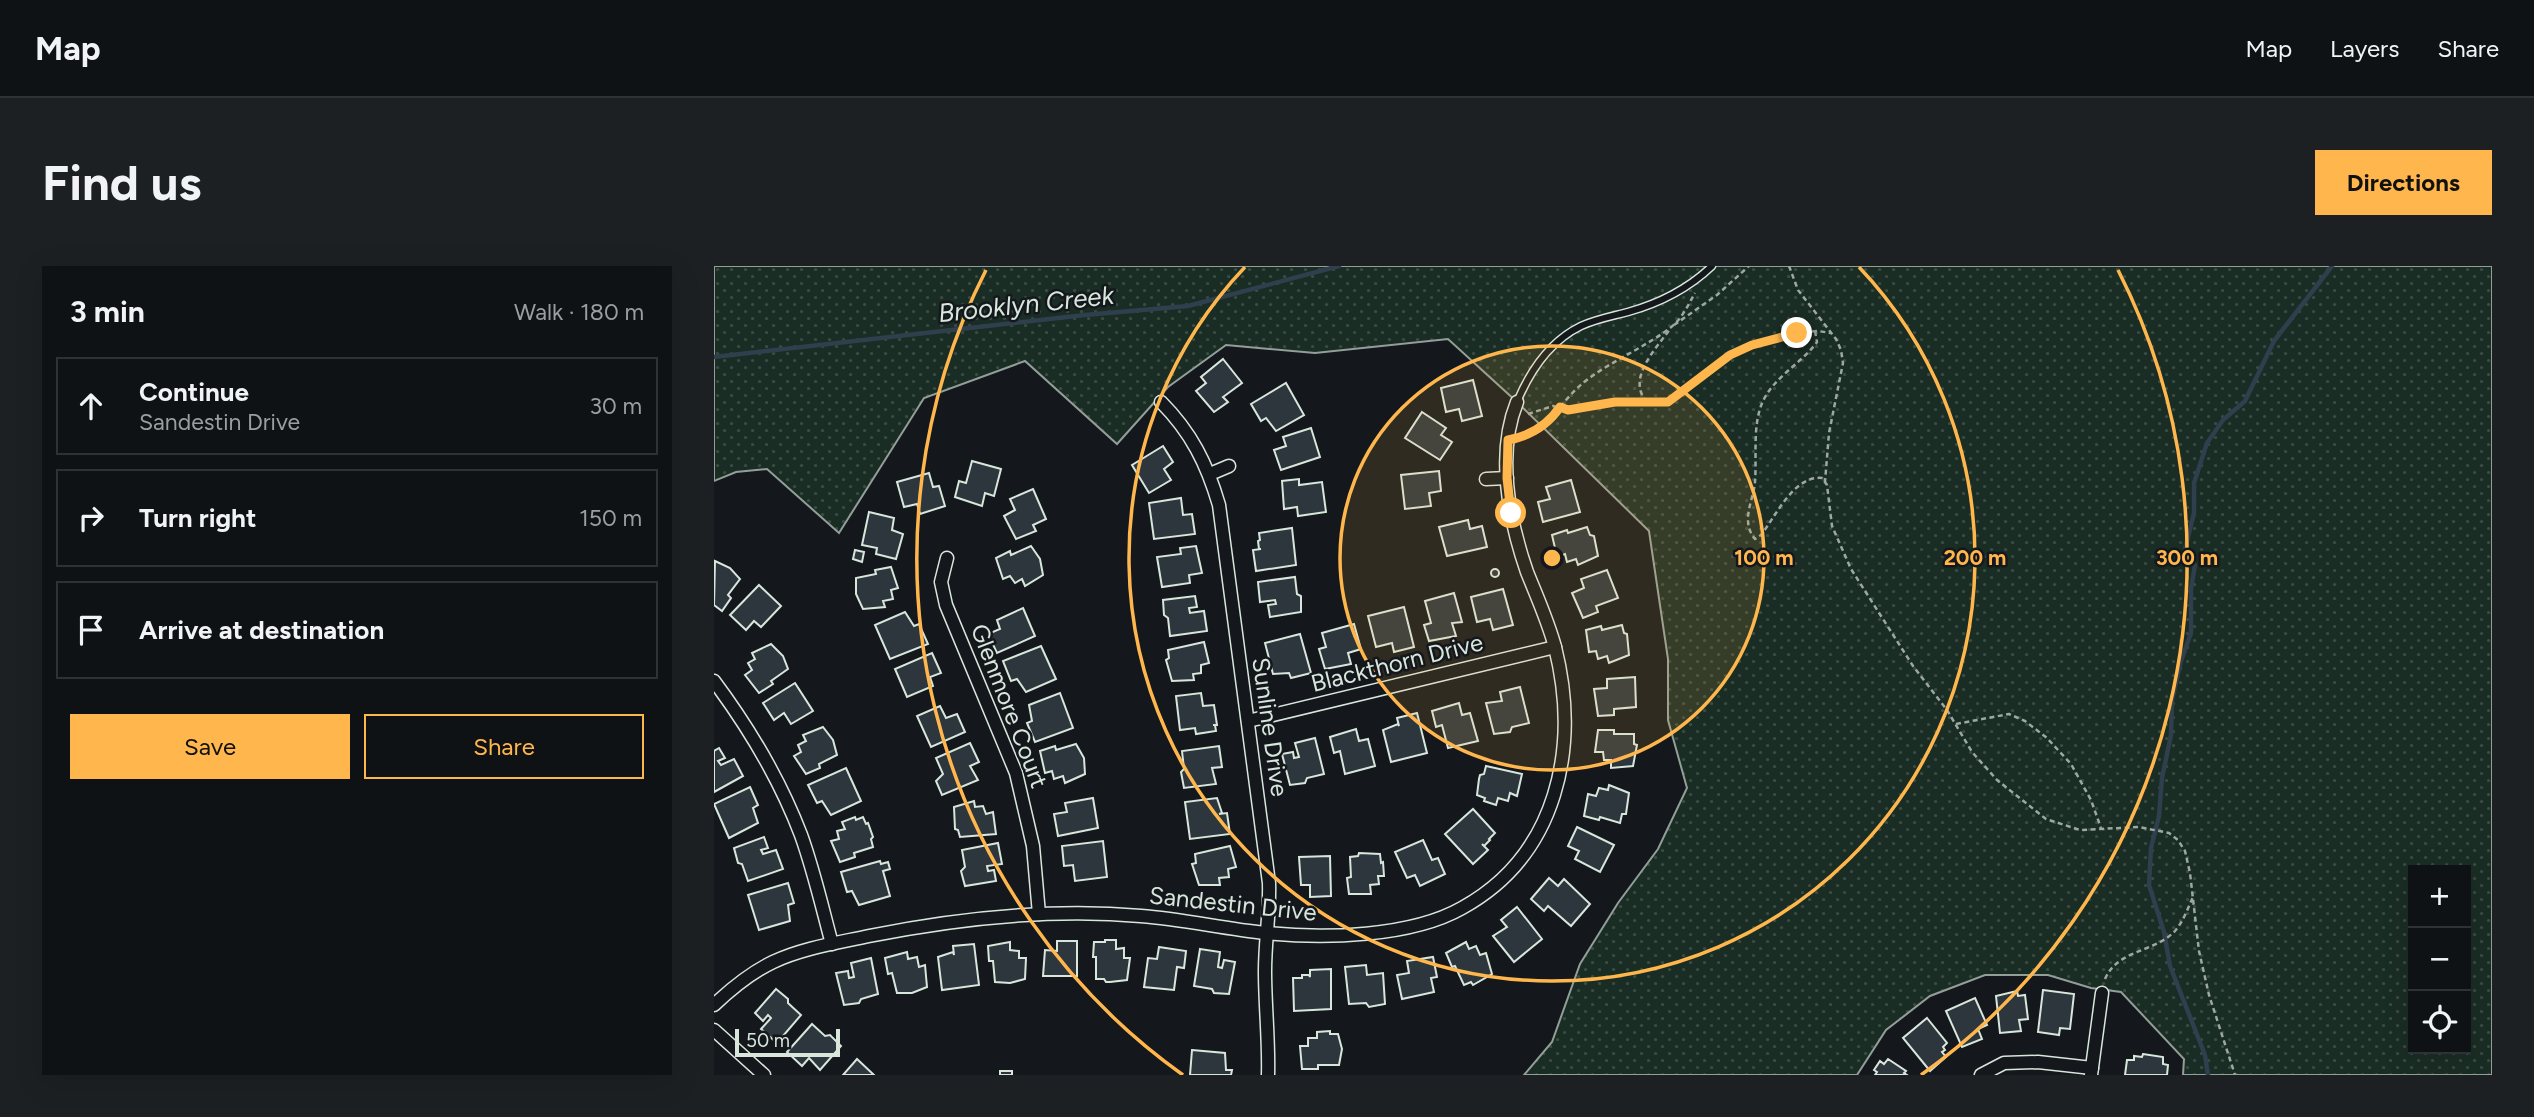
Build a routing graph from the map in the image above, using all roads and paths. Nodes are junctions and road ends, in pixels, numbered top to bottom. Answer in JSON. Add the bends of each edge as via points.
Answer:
{"nodes":[{"id":1,"x":1712,"y":266,"type":"edge"},
{"id":2,"x":1748,"y":266,"type":"edge"},
{"id":3,"x":1789,"y":266,"type":"edge"},
{"id":4,"x":1703,"y":274,"type":"junction"},
{"id":5,"x":1671,"y":327,"type":"junction"},
{"id":6,"x":1815,"y":331,"type":"junction"},
{"id":7,"x":1831,"y":333,"type":"junction"},
{"id":8,"x":1161,"y":402,"type":"dead end"},
{"id":9,"x":1517,"y":402,"type":"joint"},
{"id":10,"x":1647,"y":402,"type":"junction"},
{"id":11,"x":1560,"y":407,"type":"junction"},
{"id":12,"x":1511,"y":417,"type":"junction"},
{"id":13,"x":1508,"y":440,"type":"junction"},
{"id":14,"x":1229,"y":466,"type":"dead end"},
{"id":15,"x":1210,"y":474,"type":"junction"},
{"id":16,"x":1507,"y":478,"type":"junction"},
{"id":17,"x":1486,"y":479,"type":"dead end"},
{"id":18,"x":1824,"y":480,"type":"junction"},
{"id":19,"x":947,"y":558,"type":"dead end"},
{"id":20,"x":1555,"y":647,"type":"junction"},
{"id":21,"x":714,"y":681,"type":"edge"},
{"id":22,"x":1248,"y":721,"type":"junction"},
{"id":23,"x":1956,"y":724,"type":"junction"},
{"id":24,"x":2101,"y":828,"type":"junction"},
{"id":25,"x":2193,"y":897,"type":"junction"},
{"id":26,"x":1039,"y":914,"type":"junction"},
{"id":27,"x":1268,"y":933,"type":"junction"},
{"id":28,"x":832,"y":944,"type":"junction"},
{"id":29,"x":2102,"y":993,"type":"joint"},
{"id":30,"x":714,"y":1005,"type":"edge"},
{"id":31,"x":714,"y":1030,"type":"edge"},
{"id":32,"x":2092,"y":1071,"type":"edge"},
{"id":33,"x":764,"y":1075,"type":"edge"},
{"id":34,"x":1268,"y":1075,"type":"edge"},
{"id":35,"x":1981,"y":1075,"type":"edge"},
{"id":36,"x":2235,"y":1075,"type":"edge"}],
"edges":[{"from":1,"to":4,"type":"lane"},
{"from":2,"to":5,"type":"path"},
{"from":3,"to":7,"type":"path","via":[[1798,290]]},
{"from":4,"to":5,"type":"path","via":[[1685,311]]},
{"from":4,"to":9,"type":"lane","via":[[1664,300],[1581,326],[1560,340],[1534,368]]},
{"from":5,"to":10,"type":"path","via":[[1639,377],[1639,389]]},
{"from":5,"to":11,"type":"path","via":[[1587,380]]},
{"from":6,"to":7,"type":"path"},
{"from":6,"to":10,"type":"path","via":[[1752,345],[1720,362],[1668,402]]},
{"from":6,"to":18,"type":"path","via":[[1817,342],[1812,349],[1781,375],[1763,400],[1749,533],[1755,539],[1761,535],[1802,482],[1813,477]]},
{"from":7,"to":18,"type":"path","via":[[1843,363]]},
{"from":8,"to":15,"type":"street","name":"Sunline Drive","via":[[1188,432]]},
{"from":9,"to":12,"type":"street","name":"Sandestin Drive"},
{"from":10,"to":11,"type":"path"},
{"from":11,"to":12,"type":"path"},
{"from":11,"to":13,"type":"path","via":[[1535,432]]},
{"from":12,"to":13,"type":"street","name":"Sandestin Drive"},
{"from":13,"to":16,"type":"street","name":"Sandestin Drive"},
{"from":14,"to":15,"type":"street"},
{"from":15,"to":22,"type":"street","name":"Sunline Drive","via":[[1219,505]]},
{"from":16,"to":17,"type":"street"},
{"from":16,"to":20,"type":"street","name":"Sandestin Drive","via":[[1519,547]]},
{"from":18,"to":23,"type":"path","via":[[1832,526],[1851,569],[1900,648]]},
{"from":19,"to":26,"type":"street","name":"Glenmore Court","via":[[941,582],[946,605],[1019,782],[1033,846]]},
{"from":20,"to":22,"type":"street","name":"Blackthorn Drive"},
{"from":20,"to":27,"type":"street","name":"Sandestin Drive","via":[[1564,720],[1557,788],[1538,835],[1505,877],[1461,909],[1414,927],[1338,935]]},
{"from":21,"to":28,"type":"street","via":[[782,793],[815,878]]},
{"from":22,"to":27,"type":"street","name":"Sunline Drive","via":[[1269,883]]},
{"from":23,"to":24,"type":"path","via":[[1997,780],[2046,819],[2080,830]]},
{"from":23,"to":24,"type":"path","via":[[2009,714],[2025,721],[2071,764]]},
{"from":24,"to":25,"type":"path","via":[[2139,827],[2169,833],[2185,851]]},
{"from":25,"to":29,"type":"path","via":[[2175,931],[2113,966]]},
{"from":25,"to":36,"type":"path","via":[[2209,995]]},
{"from":26,"to":27,"type":"street","name":"Sandestin Drive","via":[[1139,916]]},
{"from":26,"to":28,"type":"street","name":"Sandestin Drive","via":[[925,925]]},
{"from":27,"to":34,"type":"street","name":"Sunline Drive"},
{"from":28,"to":30,"type":"street","name":"Sandestin Drive","via":[[773,962],[749,975]]},
{"from":29,"to":32,"type":"street"},
{"from":31,"to":33,"type":"street"},
{"from":32,"to":35,"type":"street","via":[[2038,1062],[2004,1063]]}]}
